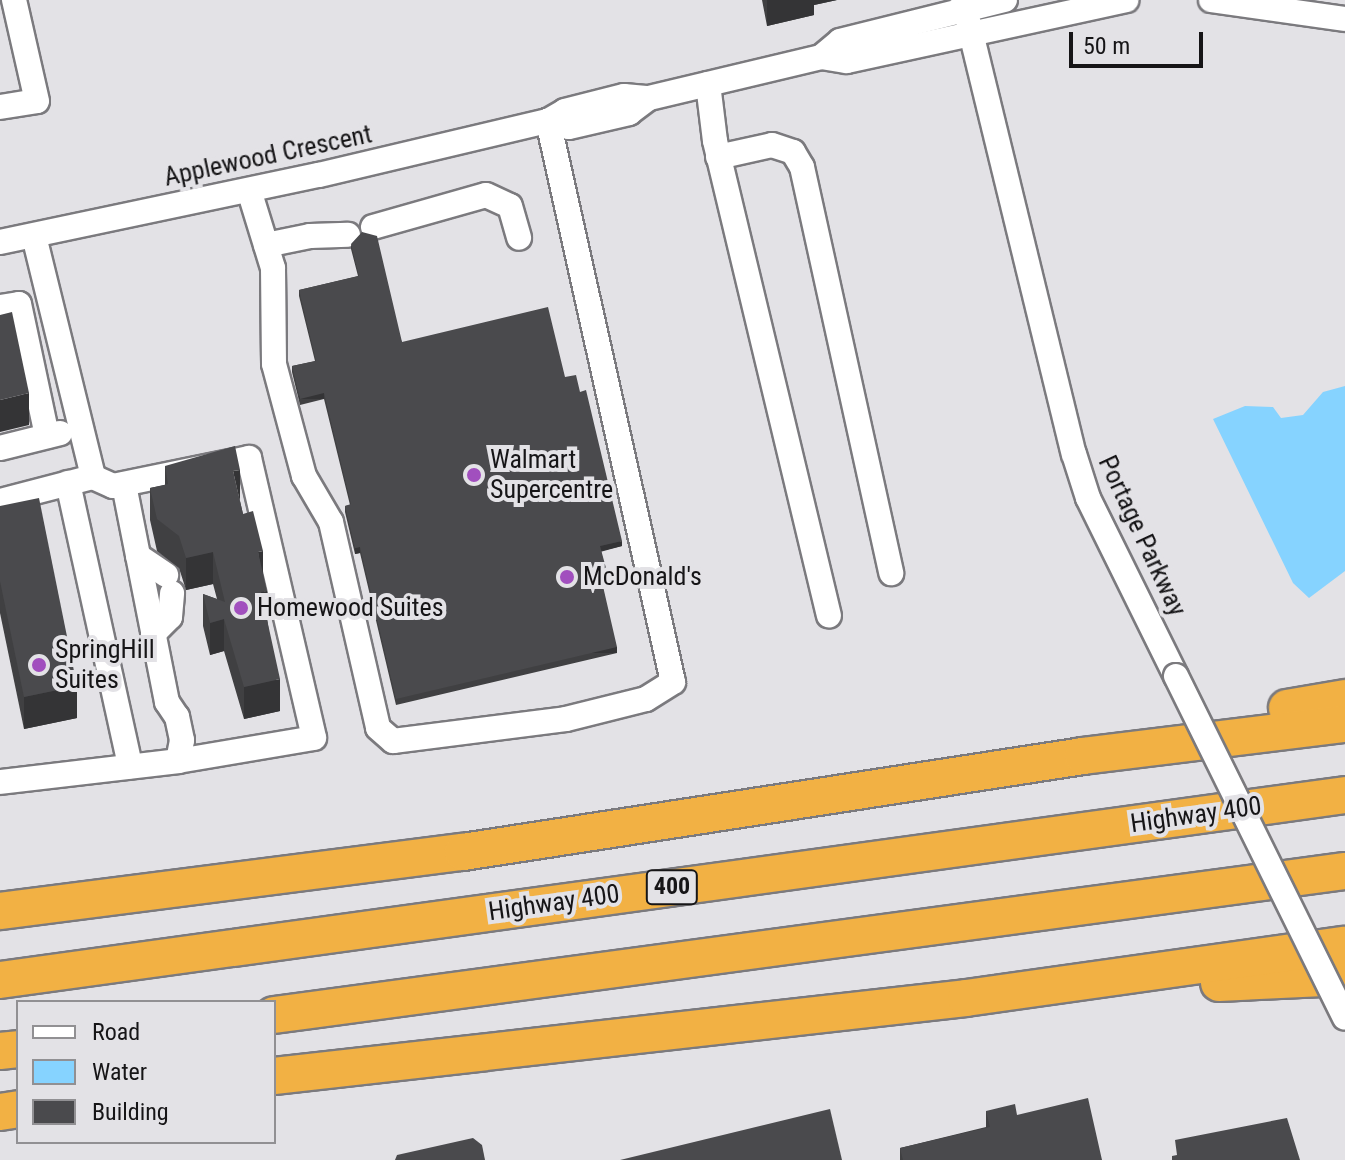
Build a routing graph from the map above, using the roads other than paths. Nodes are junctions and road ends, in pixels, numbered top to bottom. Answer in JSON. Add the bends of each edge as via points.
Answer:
{"nodes":[{"id":1,"x":14,"y":0,"type":"edge"},
{"id":2,"x":1005,"y":0,"type":"edge"},
{"id":3,"x":1126,"y":0,"type":"edge"},
{"id":4,"x":1211,"y":0,"type":"edge"},
{"id":5,"x":967,"y":15,"type":"edge"},
{"id":6,"x":1345,"y":19,"type":"edge"},
{"id":7,"x":708,"y":84,"type":"junction"},
{"id":8,"x":0,"y":107,"type":"edge"},
{"id":9,"x":548,"y":121,"type":"junction"},
{"id":10,"x":718,"y":157,"type":"junction"},
{"id":11,"x":249,"y":190,"type":"junction"},
{"id":12,"x":373,"y":227,"type":"dead end"},
{"id":13,"x":348,"y":235,"type":"dead end"},
{"id":14,"x":34,"y":236,"type":"junction"},
{"id":15,"x":519,"y":238,"type":"dead end"},
{"id":16,"x":0,"y":242,"type":"edge"},
{"id":17,"x":266,"y":245,"type":"junction"},
{"id":18,"x":0,"y":307,"type":"edge"},
{"id":19,"x":81,"y":428,"type":"junction"},
{"id":20,"x":47,"y":436,"type":"junction"},
{"id":21,"x":0,"y":448,"type":"edge"},
{"id":22,"x":93,"y":477,"type":"junction"},
{"id":23,"x":68,"y":483,"type":"junction"},
{"id":24,"x":124,"y":484,"type":"junction"},
{"id":25,"x":0,"y":501,"type":"edge"},
{"id":26,"x":138,"y":556,"type":"junction"},
{"id":27,"x":891,"y":573,"type":"dead end"},
{"id":28,"x":829,"y":615,"type":"dead end"},
{"id":29,"x":153,"y":634,"type":"junction"},
{"id":30,"x":1345,"y":698,"type":"edge"},
{"id":31,"x":1345,"y":724,"type":"edge"},
{"id":32,"x":1083,"y":756,"type":"junction"},
{"id":33,"x":178,"y":761,"type":"junction"},
{"id":34,"x":130,"y":766,"type":"junction"},
{"id":35,"x":0,"y":782,"type":"edge"},
{"id":36,"x":1345,"y":795,"type":"edge"},
{"id":37,"x":1345,"y":871,"type":"edge"},
{"id":38,"x":0,"y":911,"type":"edge"},
{"id":39,"x":1345,"y":945,"type":"edge"},
{"id":40,"x":1345,"y":977,"type":"edge"},
{"id":41,"x":0,"y":980,"type":"edge"},
{"id":42,"x":966,"y":998,"type":"junction"},
{"id":43,"x":276,"y":1015,"type":"edge"},
{"id":44,"x":1345,"y":1018,"type":"edge"},
{"id":45,"x":276,"y":1076,"type":"edge"}],
"edges":[{"from":1,"to":8,"type":"street","via":[[37,101]]},
{"from":2,"to":5,"type":"street","name":"Applewood Crescent"},
{"from":3,"to":5,"type":"street","name":"Applewood Crescent"},
{"from":4,"to":6,"type":"street"},
{"from":5,"to":7,"type":"street","name":"Applewood Crescent","via":[[840,41],[821,57]]},
{"from":5,"to":44,"type":"street","name":"Portage Parkway","bridge":true,"via":[[1088,498]]},
{"from":7,"to":9,"type":"street","name":"Applewood Crescent","via":[[649,98],[624,96]]},
{"from":7,"to":10,"type":"street"},
{"from":9,"to":11,"type":"street","name":"Applewood Crescent"},
{"from":9,"to":17,"type":"street","via":[[673,682],[646,699],[566,719],[393,741],[378,728],[331,522],[304,476],[274,364],[273,268]]},
{"from":10,"to":27,"type":"street","via":[[772,145],[793,152],[802,167]]},
{"from":10,"to":28,"type":"street"},
{"from":11,"to":14,"type":"street","name":"Applewood Crescent"},
{"from":11,"to":17,"type":"street"},
{"from":12,"to":15,"type":"street","via":[[486,195],[510,206]]},
{"from":13,"to":17,"type":"street"},
{"from":14,"to":16,"type":"street","name":"Applewood Crescent"},
{"from":14,"to":19,"type":"street"},
{"from":18,"to":20,"type":"street","via":[[19,304]]},
{"from":19,"to":20,"type":"street"},
{"from":19,"to":22,"type":"street"},
{"from":20,"to":21,"type":"street"},
{"from":22,"to":23,"type":"street"},
{"from":22,"to":24,"type":"street","via":[[113,486]]},
{"from":23,"to":25,"type":"street"},
{"from":23,"to":34,"type":"street"},
{"from":24,"to":26,"type":"street"},
{"from":24,"to":33,"type":"street","via":[[249,458],[314,738]]},
{"from":26,"to":29,"type":"street"},
{"from":26,"to":29,"type":"street","via":[[169,584],[170,617]]},
{"from":29,"to":33,"type":"street","via":[[167,702],[179,729]]},
{"from":30,"to":32,"type":"highway","via":[[1251,714]]},
{"from":31,"to":32,"type":"highway"},
{"from":32,"to":38,"type":"highway","via":[[463,852]]},
{"from":33,"to":34,"type":"street"},
{"from":34,"to":35,"type":"street"},
{"from":36,"to":41,"type":"highway","name":"Highway 400","number":"400"},
{"from":37,"to":43,"type":"highway"},
{"from":39,"to":42,"type":"highway"},
{"from":40,"to":42,"type":"highway"},
{"from":42,"to":45,"type":"highway"}]}
